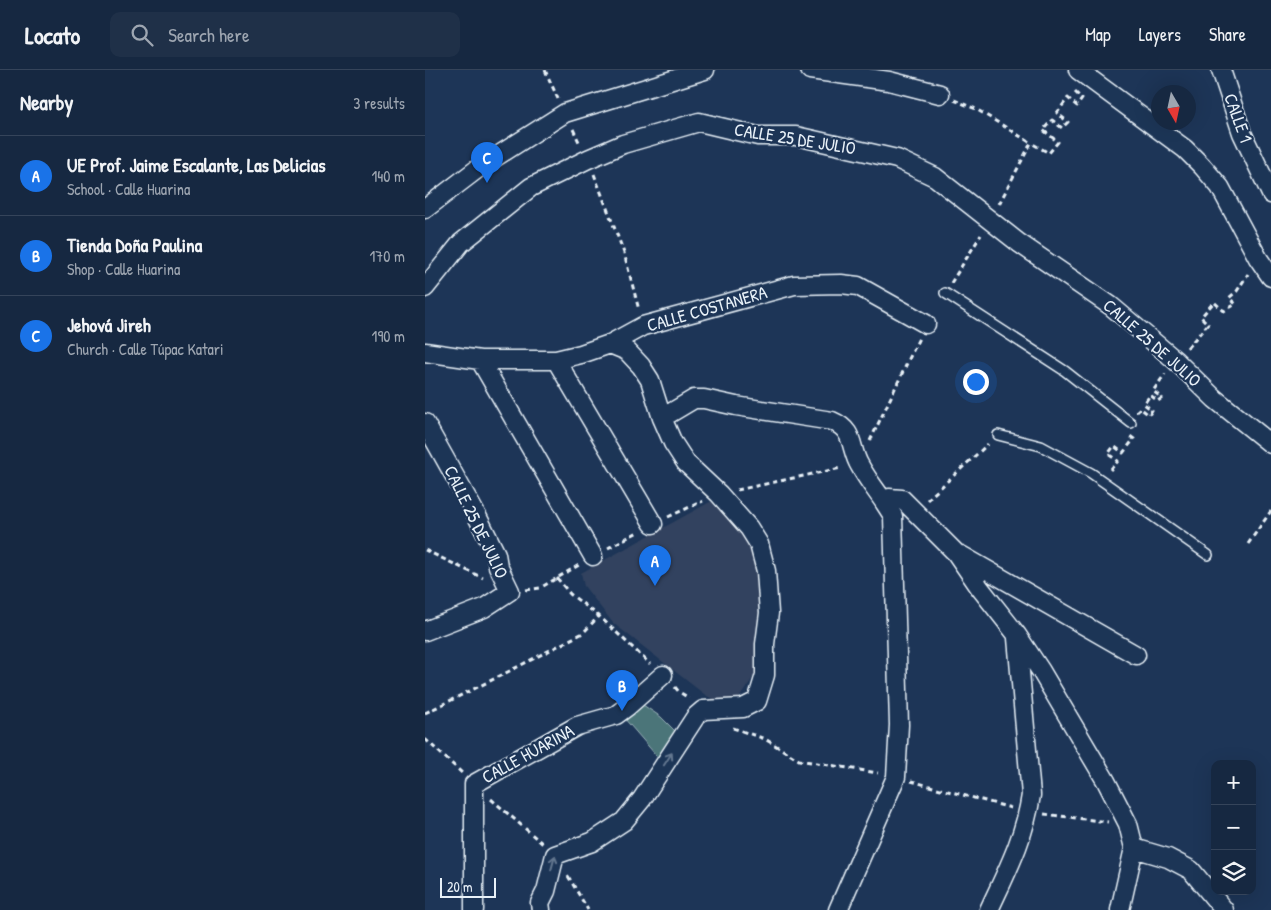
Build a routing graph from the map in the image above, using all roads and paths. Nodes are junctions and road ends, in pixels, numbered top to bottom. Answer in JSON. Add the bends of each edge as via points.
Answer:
{"nodes":[{"id":1,"x":545,"y":70,"type":"edge"},
{"id":2,"x":705,"y":70,"type":"edge"},
{"id":3,"x":810,"y":70,"type":"edge"},
{"id":4,"x":1078,"y":70,"type":"edge"},
{"id":5,"x":1221,"y":70,"type":"edge"},
{"id":6,"x":1072,"y":90,"type":"dead end"},
{"id":7,"x":940,"y":94,"type":"joint"},
{"id":8,"x":565,"y":114,"type":"junction"},
{"id":9,"x":1031,"y":143,"type":"junction"},
{"id":10,"x":588,"y":159,"type":"junction"},
{"id":11,"x":1270,"y":193,"type":"edge"},
{"id":12,"x":425,"y":208,"type":"edge"},
{"id":13,"x":990,"y":220,"type":"junction"},
{"id":14,"x":1258,"y":258,"type":"junction"},
{"id":15,"x":1271,"y":277,"type":"edge"},
{"id":16,"x":425,"y":288,"type":"edge"},
{"id":17,"x":945,"y":293,"type":"joint"},
{"id":18,"x":926,"y":324,"type":"joint"},
{"id":19,"x":643,"y":326,"type":"junction"},
{"id":20,"x":610,"y":344,"type":"junction"},
{"id":21,"x":425,"y":352,"type":"edge"},
{"id":22,"x":480,"y":360,"type":"junction"},
{"id":23,"x":556,"y":360,"type":"junction"},
{"id":24,"x":1175,"y":360,"type":"junction"},
{"id":25,"x":662,"y":418,"type":"junction"},
{"id":26,"x":425,"y":423,"type":"edge"},
{"id":27,"x":1131,"y":423,"type":"dead end"},
{"id":28,"x":998,"y":435,"type":"joint"},
{"id":29,"x":1271,"y":444,"type":"edge"},
{"id":30,"x":858,"y":464,"type":"junction"},
{"id":31,"x":719,"y":494,"type":"junction"},
{"id":32,"x":884,"y":502,"type":"junction"},
{"id":33,"x":916,"y":511,"type":"junction"},
{"id":34,"x":1271,"y":511,"type":"edge"},
{"id":35,"x":653,"y":524,"type":"junction"},
{"id":36,"x":1248,"y":544,"type":"dead end"},
{"id":37,"x":425,"y":550,"type":"edge"},
{"id":38,"x":957,"y":553,"type":"junction"},
{"id":39,"x":1208,"y":555,"type":"dead end"},
{"id":40,"x":593,"y":556,"type":"junction"},
{"id":41,"x":557,"y":578,"type":"junction"},
{"id":42,"x":510,"y":591,"type":"junction"},
{"id":43,"x":599,"y":616,"type":"junction"},
{"id":44,"x":425,"y":631,"type":"edge"},
{"id":45,"x":1017,"y":635,"type":"junction"},
{"id":46,"x":1136,"y":655,"type":"dead end"},
{"id":47,"x":663,"y":676,"type":"junction"},
{"id":48,"x":703,"y":710,"type":"junction"},
{"id":49,"x":425,"y":713,"type":"edge"},
{"id":50,"x":730,"y":727,"type":"dead end"},
{"id":51,"x":896,"y":776,"type":"junction"},
{"id":52,"x":1134,"y":848,"type":"junction"},
{"id":53,"x":555,"y":855,"type":"junction"},
{"id":54,"x":474,"y":910,"type":"edge"},
{"id":55,"x":541,"y":910,"type":"edge"},
{"id":56,"x":588,"y":910,"type":"edge"},
{"id":57,"x":838,"y":910,"type":"edge"},
{"id":58,"x":989,"y":910,"type":"edge"},
{"id":59,"x":1120,"y":910,"type":"edge"},
{"id":60,"x":1224,"y":910,"type":"edge"}],
"edges":[{"from":1,"to":8,"type":"path"},
{"from":2,"to":8,"type":"street"},
{"from":3,"to":7,"type":"street","via":[[889,81]]},
{"from":4,"to":14,"type":"street","via":[[1185,149],[1202,166],[1220,187]]},
{"from":5,"to":11,"type":"street","name":"CALLE 1","via":[[1243,134]]},
{"from":6,"to":9,"type":"path","via":[[1083,99],[1077,106],[1067,98],[1057,113],[1068,122],[1062,128],[1052,120],[1043,130],[1058,142],[1049,152]]},
{"from":7,"to":9,"type":"path","via":[[976,108]]},
{"from":8,"to":10,"type":"path"},
{"from":8,"to":12,"type":"street","via":[[480,167]]},
{"from":9,"to":13,"type":"path"},
{"from":10,"to":13,"type":"street","name":"CALLE 25 DE JULIO","via":[[623,144],[699,122],[758,136],[796,136],[897,159],[935,177]]},
{"from":10,"to":16,"type":"street","name":"CALLE 25 DE JULIO","via":[[531,187],[461,243]]},
{"from":10,"to":19,"type":"path","via":[[624,253]]},
{"from":13,"to":17,"type":"path"},
{"from":13,"to":24,"type":"street","name":"CALLE 25 DE JULIO","via":[[1111,306]]},
{"from":14,"to":15,"type":"street"},
{"from":14,"to":24,"type":"path","via":[[1229,298],[1236,304],[1224,311],[1214,302],[1201,318],[1208,324]]},
{"from":17,"to":27,"type":"lane","via":[[1065,371]]},
{"from":18,"to":19,"type":"street","name":"CALLE COSTANERA","via":[[858,286],[841,284],[794,285]]},
{"from":18,"to":30,"type":"path"},
{"from":19,"to":20,"type":"street","name":"CALLE COSTANERA"},
{"from":20,"to":23,"type":"street","name":"CALLE COSTANERA"},
{"from":20,"to":25,"type":"street","via":[[627,351],[641,366],[650,380]]},
{"from":21,"to":22,"type":"street","name":"CALLE COSTANERA"},
{"from":22,"to":23,"type":"street","name":"CALLE COSTANERA"},
{"from":22,"to":40,"type":"street"},
{"from":23,"to":35,"type":"street"},
{"from":24,"to":29,"type":"street","name":"CALLE 25 DE JULIO","via":[[1215,399]]},
{"from":25,"to":30,"type":"street","via":[[694,399],[704,399],[832,421],[842,425],[849,434]]},
{"from":25,"to":31,"type":"street","via":[[686,463]]},
{"from":26,"to":42,"type":"street","name":"CALLE 25 DE JULIO","via":[[477,516]]},
{"from":28,"to":33,"type":"path"},
{"from":28,"to":39,"type":"lane","via":[[1041,446],[1091,472]]},
{"from":30,"to":31,"type":"path"},
{"from":30,"to":32,"type":"street"},
{"from":31,"to":35,"type":"path"},
{"from":31,"to":48,"type":"street","via":[[759,544],[766,571],[769,613],[765,675],[757,701],[743,708]]},
{"from":32,"to":33,"type":"street","via":[[894,497],[902,499]]},
{"from":32,"to":51,"type":"street","via":[[893,516],[899,725]]},
{"from":33,"to":38,"type":"street"},
{"from":34,"to":36,"type":"path"},
{"from":35,"to":40,"type":"path"},
{"from":37,"to":42,"type":"path"},
{"from":38,"to":45,"type":"street"},
{"from":38,"to":46,"type":"street"},
{"from":40,"to":41,"type":"path"},
{"from":41,"to":42,"type":"path","via":[[540,588]]},
{"from":41,"to":43,"type":"path","via":[[570,594]]},
{"from":42,"to":44,"type":"street","name":"CALLE 25 DE JULIO","via":[[484,608]]},
{"from":43,"to":47,"type":"path"},
{"from":43,"to":49,"type":"path","via":[[583,633]]},
{"from":45,"to":52,"type":"street","via":[[1106,781],[1128,824]]},
{"from":45,"to":58,"type":"street","via":[[1031,795],[1015,855]]},
{"from":47,"to":48,"type":"path"},
{"from":47,"to":54,"type":"street","name":"CALLE HUARINA","via":[[616,715],[577,726],[474,784]]},
{"from":53,"to":48,"type":"street","one_way":true,"via":[[592,842],[624,822]]},
{"from":50,"to":51,"type":"path","via":[[765,739],[799,760]]},
{"from":51,"to":57,"type":"street"},
{"from":52,"to":59,"type":"street"},
{"from":52,"to":60,"type":"street","via":[[1169,858],[1191,870]]},
{"from":55,"to":53,"type":"street","one_way":true,"via":[[540,903]]},
{"from":53,"to":56,"type":"path"}]}
